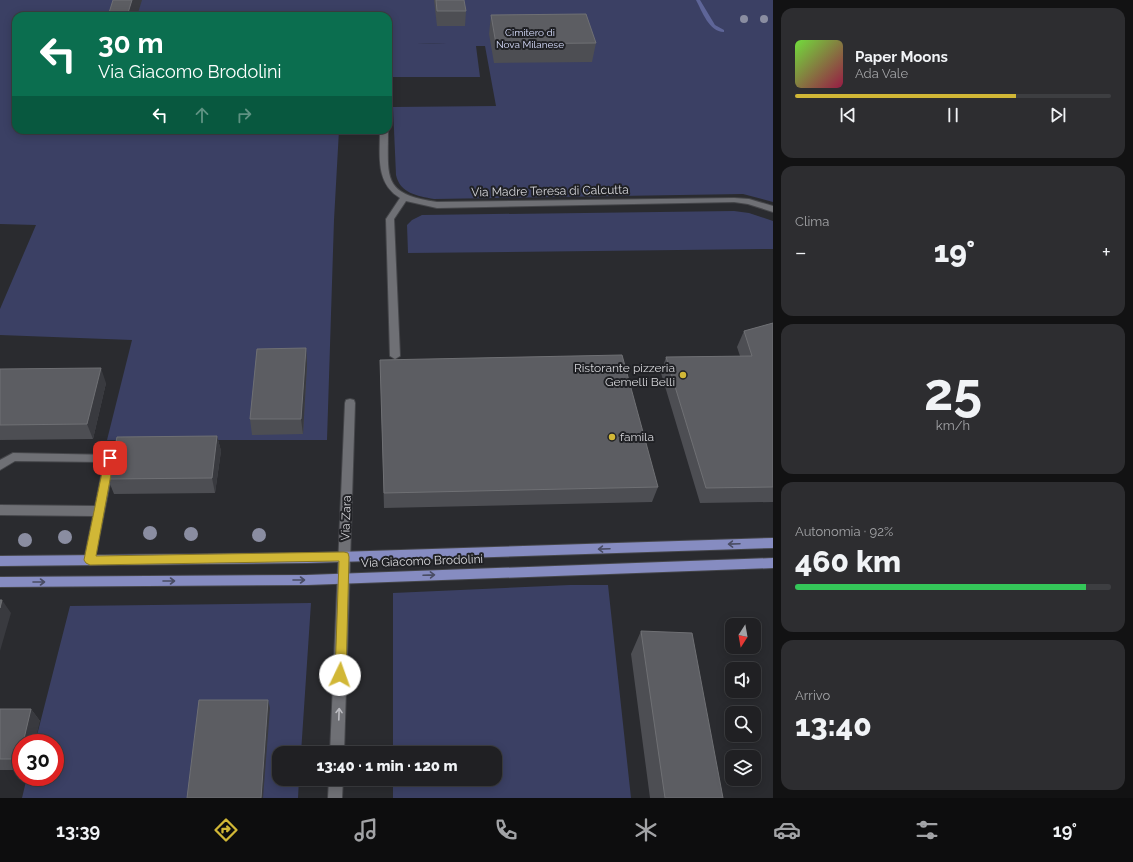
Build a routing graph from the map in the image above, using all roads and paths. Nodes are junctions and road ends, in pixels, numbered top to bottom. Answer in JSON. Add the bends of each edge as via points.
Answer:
{"nodes":[{"id":1,"x":384,"y":134,"type":"edge"},
{"id":2,"x":404,"y":198,"type":"junction"},
{"id":3,"x":773,"y":209,"type":"edge"},
{"id":4,"x":395,"y":356,"type":"dead end"},
{"id":5,"x":350,"y":403,"type":"dead end"},
{"id":6,"x":0,"y":466,"type":"edge"},
{"id":7,"x":0,"y":510,"type":"edge"},
{"id":8,"x":99,"y":511,"type":"junction"},
{"id":9,"x":773,"y":543,"type":"edge"},
{"id":10,"x":344,"y":557,"type":"junction"},
{"id":11,"x":90,"y":560,"type":"junction"},
{"id":12,"x":0,"y":561,"type":"edge"},
{"id":13,"x":773,"y":563,"type":"edge"},
{"id":14,"x":344,"y":578,"type":"junction"},
{"id":15,"x":0,"y":582,"type":"edge"},
{"id":16,"x":337,"y":746,"type":"edge"},
{"id":17,"x":336,"y":786,"type":"edge"},
{"id":18,"x":335,"y":798,"type":"edge"}],
"edges":[{"from":1,"to":2,"type":"street","name":"Via Madre Teresa di Calcutta","via":[[385,176],[393,190]]},
{"from":2,"to":3,"type":"street","name":"Via Madre Teresa di Calcutta","via":[[437,205],[734,200]]},
{"from":2,"to":4,"type":"street","via":[[390,219]]},
{"from":5,"to":10,"type":"street","name":"Via Zara"},
{"from":6,"to":8,"type":"street","via":[[13,457],[110,458]]},
{"from":7,"to":8,"type":"street"},
{"from":8,"to":11,"type":"street"},
{"from":9,"to":10,"type":"main road","name":"Via Giacomo Brodolini","one_way":true},
{"from":10,"to":11,"type":"main road","name":"Via Giacomo Brodolini"},
{"from":10,"to":14,"type":"street","name":"Via Zara"},
{"from":11,"to":12,"type":"main road","name":"Via Giacomo Brodolini"},
{"from":14,"to":13,"type":"main road","name":"Via Giacomo Brodolini","one_way":true},
{"from":15,"to":14,"type":"main road","name":"Via Giacomo Brodolini","one_way":true},
{"from":16,"to":14,"type":"street","name":"Via Zara","one_way":true},
{"from":17,"to":18,"type":"street"}]}
